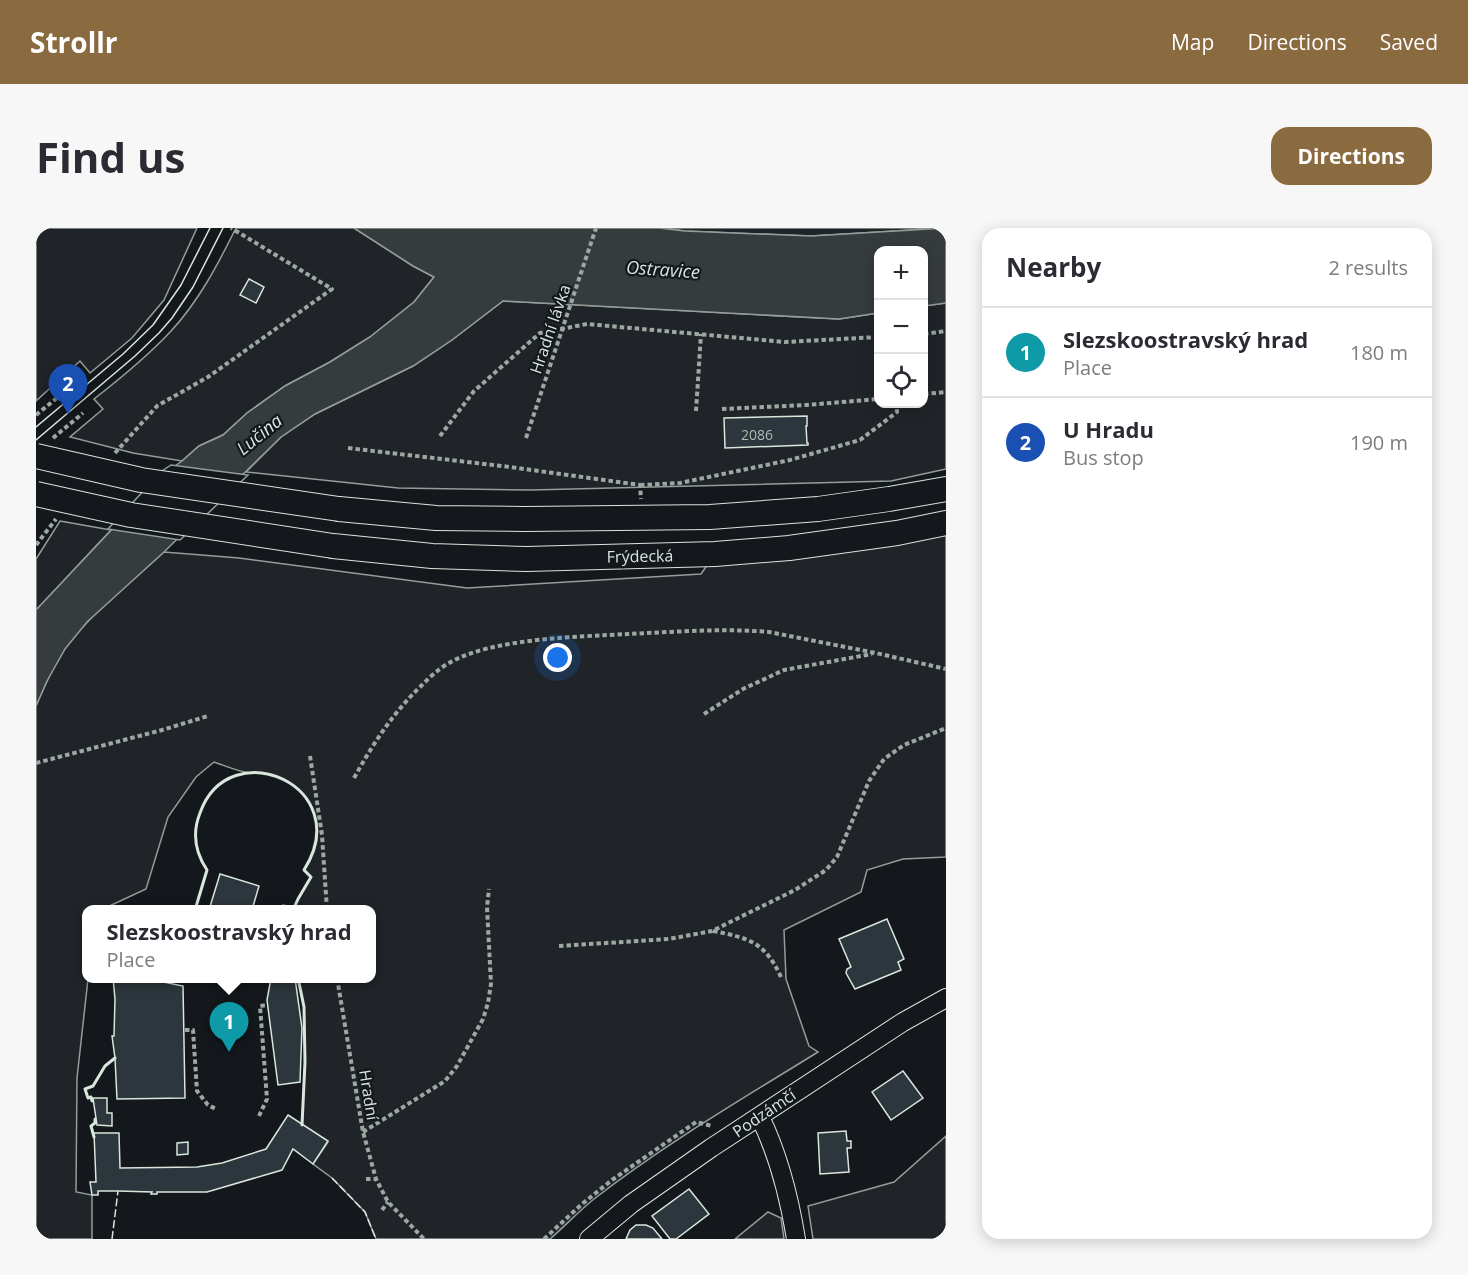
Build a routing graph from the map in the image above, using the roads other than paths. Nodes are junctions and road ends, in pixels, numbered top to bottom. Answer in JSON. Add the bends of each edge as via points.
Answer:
{"nodes":[{"id":1,"x":44,"y":447,"type":"edge"},
{"id":2,"x":946,"y":489,"type":"edge"},
{"id":3,"x":36,"y":494,"type":"edge"},
{"id":4,"x":946,"y":523,"type":"edge"},
{"id":5,"x":946,"y":998,"type":"edge"},
{"id":6,"x":760,"y":1117,"type":"junction"},
{"id":7,"x":590,"y":1239,"type":"edge"},
{"id":8,"x":796,"y":1239,"type":"edge"}],
"edges":[{"from":1,"to":2,"type":"main road","bridge":true,"via":[[141,480],[339,509],[436,518],[710,517],[818,509]]},
{"from":3,"to":4,"type":"main road","name":"Frýdecká","bridge":true,"via":[[131,515],[333,546],[432,556],[526,559],[789,548]]},
{"from":5,"to":6,"type":"street","name":"Podzámčí"},
{"from":6,"to":7,"type":"street","name":"Podzámčí","via":[[631,1204]]},
{"from":6,"to":8,"type":"street","via":[[780,1164]]}]}
